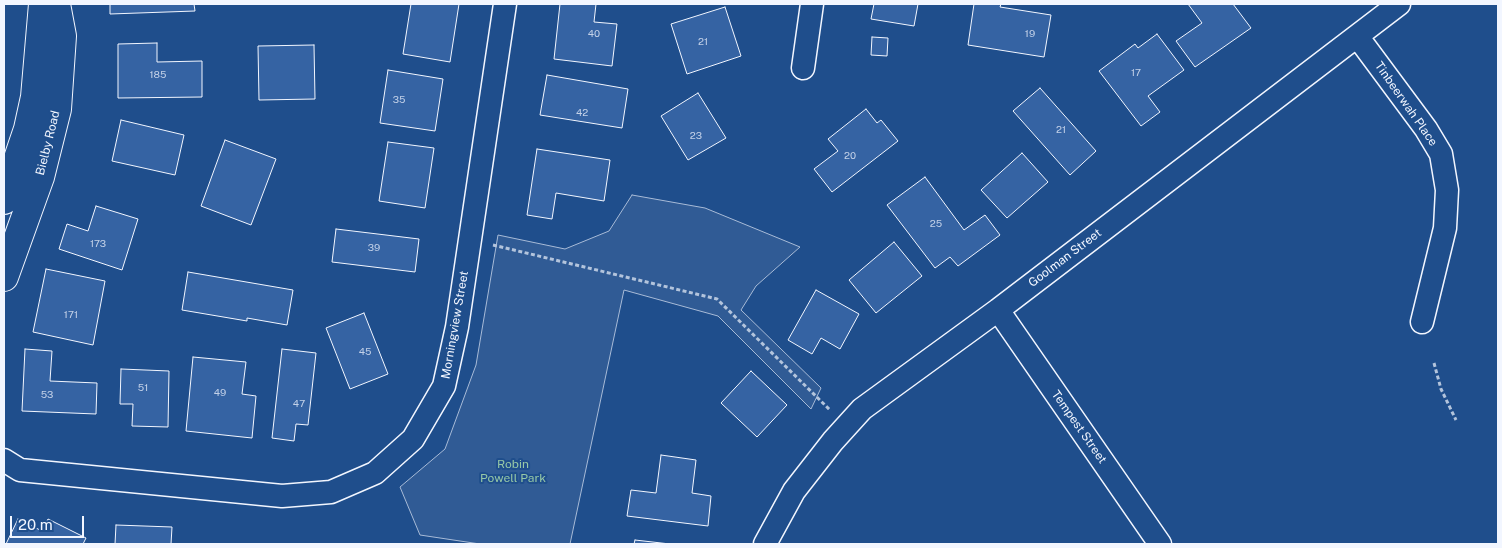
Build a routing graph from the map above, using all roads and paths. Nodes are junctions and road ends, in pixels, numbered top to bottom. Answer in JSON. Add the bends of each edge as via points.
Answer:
{"nodes":[{"id":1,"x":43,"y":4,"type":"edge"},
{"id":2,"x":56,"y":4,"type":"edge"},
{"id":3,"x":505,"y":4,"type":"edge"},
{"id":4,"x":812,"y":4,"type":"edge"},
{"id":5,"x":1399,"y":4,"type":"edge"},
{"id":6,"x":1357,"y":36,"type":"junction"},
{"id":7,"x":803,"y":68,"type":"dead end"},
{"id":8,"x":4,"y":200,"type":"edge"},
{"id":9,"x":469,"y":239,"type":"junction"},
{"id":10,"x":4,"y":277,"type":"edge"},
{"id":11,"x":998,"y":310,"type":"junction"},
{"id":12,"x":1422,"y":322,"type":"dead end"},
{"id":13,"x":1434,"y":363,"type":"dead end"},
{"id":14,"x":830,"y":411,"type":"dead end"},
{"id":15,"x":1456,"y":420,"type":"dead end"},
{"id":16,"x":9,"y":469,"type":"edge"},
{"id":17,"x":765,"y":544,"type":"edge"},
{"id":18,"x":1160,"y":544,"type":"edge"}],
"edges":[{"from":1,"to":8,"type":"street","name":"Bielby Road","via":[[35,97],[28,129]]},
{"from":2,"to":10,"type":"street","name":"Bielby Road","via":[[62,36],[57,109],[40,177]]},
{"from":3,"to":9,"type":"street","name":"Morningview Street"},
{"from":4,"to":7,"type":"street"},
{"from":5,"to":6,"type":"street","name":"Goolman Street"},
{"from":6,"to":11,"type":"street","name":"Goolman Street"},
{"from":6,"to":12,"type":"street","name":"Tinbeerwah Place","via":[[1441,154],[1447,190],[1445,228]]},
{"from":9,"to":14,"type":"path","via":[[717,300]]},
{"from":9,"to":16,"type":"street","name":"Morningview Street","via":[[457,326],[444,386],[413,439],[375,473],[331,492],[282,496]]},
{"from":11,"to":17,"type":"street","name":"Goolman Street","via":[[862,409],[832,441],[794,491]]},
{"from":11,"to":18,"type":"street","name":"Tempest Street"},
{"from":13,"to":15,"type":"path","via":[[1441,389]]}]}
